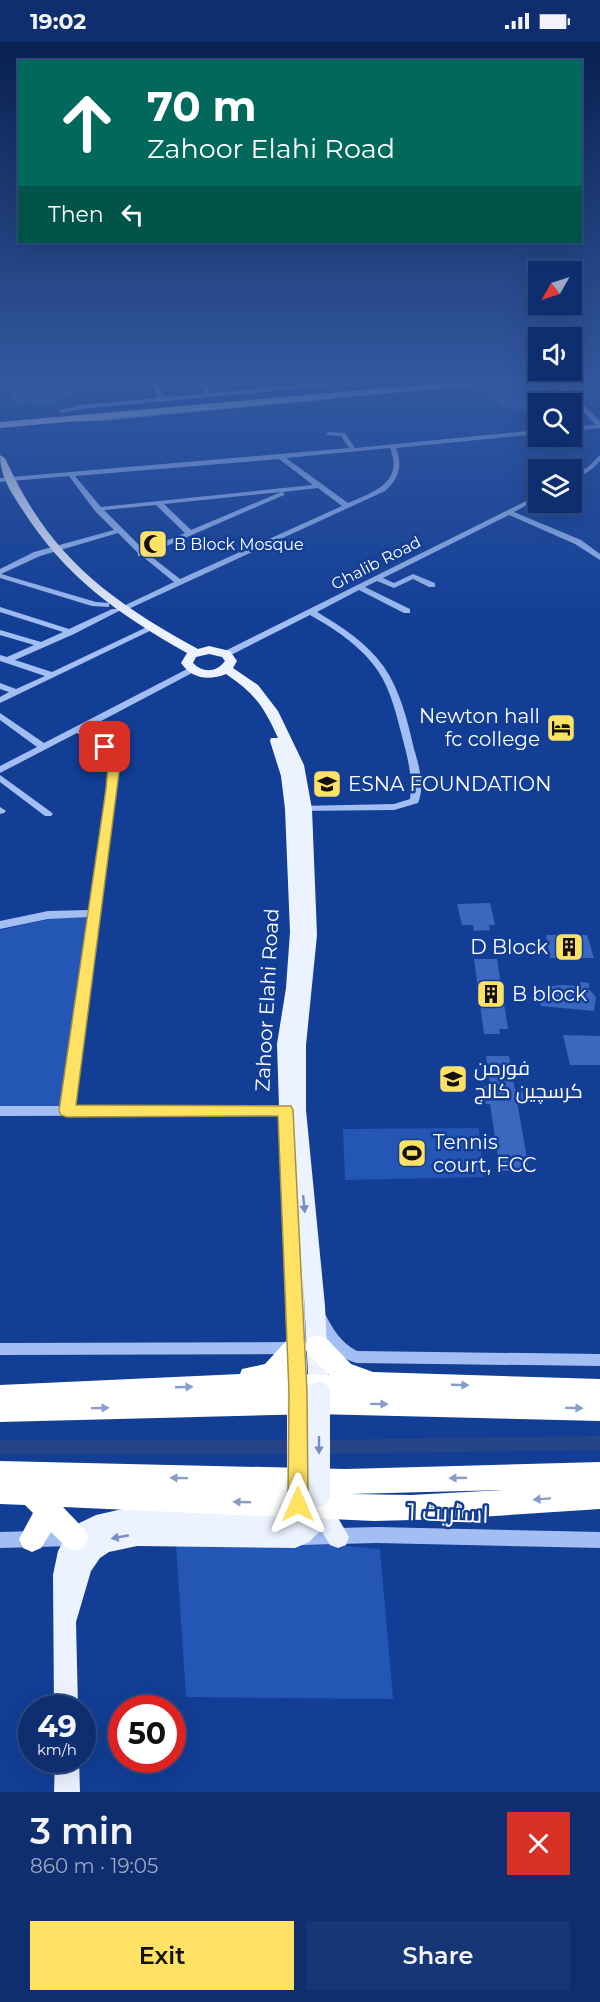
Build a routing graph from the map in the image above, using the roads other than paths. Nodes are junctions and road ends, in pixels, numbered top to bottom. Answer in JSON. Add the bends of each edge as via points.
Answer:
{"nodes":[{"id":1,"x":0,"y":462,"type":"edge"},
{"id":2,"x":226,"y":462,"type":"edge"},
{"id":3,"x":286,"y":462,"type":"edge"},
{"id":4,"x":397,"y":462,"type":"edge"},
{"id":5,"x":596,"y":462,"type":"edge"},
{"id":6,"x":582,"y":473,"type":"edge"},
{"id":7,"x":71,"y":475,"type":"junction"},
{"id":8,"x":2,"y":480,"type":"edge"},
{"id":9,"x":320,"y":486,"type":"junction"},
{"id":10,"x":292,"y":489,"type":"junction"},
{"id":11,"x":528,"y":502,"type":"edge"},
{"id":12,"x":158,"y":503,"type":"junction"},
{"id":13,"x":347,"y":506,"type":"junction"},
{"id":14,"x":98,"y":509,"type":"junction"},
{"id":15,"x":509,"y":512,"type":"junction"},
{"id":16,"x":118,"y":531,"type":"junction"},
{"id":17,"x":190,"y":533,"type":"junction"},
{"id":18,"x":53,"y":550,"type":"junction"},
{"id":19,"x":141,"y":554,"type":"junction"},
{"id":20,"x":600,"y":558,"type":"edge"},
{"id":21,"x":0,"y":574,"type":"edge"},
{"id":22,"x":376,"y":578,"type":"junction"},
{"id":23,"x":180,"y":583,"type":"junction"},
{"id":24,"x":432,"y":585,"type":"dead end"},
{"id":25,"x":359,"y":587,"type":"junction"},
{"id":26,"x":114,"y":608,"type":"junction"},
{"id":27,"x":0,"y":609,"type":"edge"},
{"id":28,"x":407,"y":611,"type":"dead end"},
{"id":29,"x":310,"y":612,"type":"junction"},
{"id":30,"x":150,"y":629,"type":"junction"},
{"id":31,"x":0,"y":632,"type":"edge"},
{"id":32,"x":72,"y":632,"type":"junction"},
{"id":33,"x":43,"y":645,"type":"junction"},
{"id":34,"x":194,"y":654,"type":"junction"},
{"id":35,"x":4,"y":659,"type":"edge"},
{"id":36,"x":223,"y":665,"type":"junction"},
{"id":37,"x":192,"y":670,"type":"junction"},
{"id":38,"x":51,"y":675,"type":"junction"},
{"id":39,"x":0,"y":686,"type":"edge"},
{"id":40,"x":17,"y":692,"type":"junction"},
{"id":41,"x":0,"y":700,"type":"edge"},
{"id":42,"x":0,"y":717,"type":"edge"},
{"id":43,"x":77,"y":729,"type":"junction"},
{"id":44,"x":43,"y":747,"type":"junction"},
{"id":45,"x":0,"y":770,"type":"edge"},
{"id":46,"x":0,"y":778,"type":"edge"},
{"id":47,"x":299,"y":809,"type":"junction"},
{"id":48,"x":48,"y":814,"type":"dead end"},
{"id":49,"x":96,"y":914,"type":"junction"},
{"id":50,"x":0,"y":925,"type":"edge"},
{"id":51,"x":291,"y":1110,"type":"junction"},
{"id":52,"x":0,"y":1111,"type":"edge"},
{"id":53,"x":67,"y":1111,"type":"junction"},
{"id":54,"x":315,"y":1306,"type":"junction"},
{"id":55,"x":306,"y":1347,"type":"junction"},
{"id":56,"x":0,"y":1349,"type":"edge"},
{"id":57,"x":600,"y":1360,"type":"edge"},
{"id":58,"x":373,"y":1383,"type":"junction"},
{"id":59,"x":234,"y":1385,"type":"junction"},
{"id":60,"x":308,"y":1389,"type":"junction"},
{"id":61,"x":600,"y":1390,"type":"edge"},
{"id":62,"x":0,"y":1396,"type":"edge"},
{"id":63,"x":600,"y":1409,"type":"edge"},
{"id":64,"x":0,"y":1410,"type":"edge"},
{"id":65,"x":0,"y":1473,"type":"edge"},
{"id":66,"x":600,"y":1474,"type":"edge"},
{"id":67,"x":0,"y":1491,"type":"edge"},
{"id":68,"x":600,"y":1496,"type":"edge"},
{"id":69,"x":309,"y":1501,"type":"junction"},
{"id":70,"x":40,"y":1502,"type":"junction"},
{"id":71,"x":295,"y":1537,"type":"junction"},
{"id":72,"x":338,"y":1537,"type":"junction"},
{"id":73,"x":75,"y":1538,"type":"junction"},
{"id":74,"x":32,"y":1539,"type":"junction"},
{"id":75,"x":0,"y":1540,"type":"edge"},
{"id":76,"x":600,"y":1540,"type":"edge"},
{"id":77,"x":65,"y":1625,"type":"junction"},
{"id":78,"x":66,"y":1695,"type":"edge"},
{"id":79,"x":67,"y":1773,"type":"edge"},
{"id":80,"x":67,"y":1792,"type":"edge"}],
"edges":[{"from":1,"to":8,"type":"main road"},
{"from":2,"to":7,"type":"street"},
{"from":3,"to":9,"type":"street"},
{"from":4,"to":13,"type":"street","via":[[396,475],[389,485]]},
{"from":5,"to":6,"type":"street"},
{"from":7,"to":8,"type":"street"},
{"from":7,"to":14,"type":"street"},
{"from":8,"to":18,"type":"main road","via":[[20,514]]},
{"from":9,"to":10,"type":"street"},
{"from":9,"to":13,"type":"street"},
{"from":10,"to":12,"type":"street"},
{"from":10,"to":17,"type":"street"},
{"from":11,"to":15,"type":"street","name":"Ghalib Road"},
{"from":12,"to":14,"type":"street"},
{"from":12,"to":17,"type":"street"},
{"from":13,"to":23,"type":"street"},
{"from":14,"to":16,"type":"street"},
{"from":15,"to":20,"type":"street","via":[[578,542]]},
{"from":15,"to":22,"type":"street","name":"Ghalib Road"},
{"from":16,"to":18,"type":"street"},
{"from":16,"to":19,"type":"street"},
{"from":17,"to":19,"type":"street"},
{"from":18,"to":21,"type":"street","via":[[17,562]]},
{"from":18,"to":26,"type":"main road"},
{"from":19,"to":23,"type":"street"},
{"from":21,"to":26,"type":"street"},
{"from":22,"to":24,"type":"street","via":[[394,586],[413,576]]},
{"from":22,"to":25,"type":"street","name":"Ghalib Road"},
{"from":23,"to":26,"type":"street"},
{"from":25,"to":28,"type":"street"},
{"from":25,"to":29,"type":"street","name":"Ghalib Road"},
{"from":26,"to":30,"type":"main road"},
{"from":26,"to":32,"type":"street"},
{"from":27,"to":32,"type":"street"},
{"from":29,"to":36,"type":"street","name":"Ghalib Road"},
{"from":29,"to":47,"type":"street","via":[[358,645],[382,671],[416,773],[417,794],[415,801],[394,807]]},
{"from":30,"to":34,"type":"main road"},
{"from":30,"to":38,"type":"street"},
{"from":31,"to":33,"type":"street"},
{"from":32,"to":33,"type":"street"},
{"from":33,"to":35,"type":"street"},
{"from":34,"to":36,"type":"main road","via":[[208,650]]},
{"from":34,"to":37,"type":"main road","via":[[187,663]]},
{"from":35,"to":38,"type":"street"},
{"from":36,"to":37,"type":"main road","via":[[203,674]]},
{"from":36,"to":47,"type":"main road","name":"Zahoor Elahi Road","via":[[263,715],[278,744]]},
{"from":37,"to":43,"type":"street"},
{"from":38,"to":40,"type":"street"},
{"from":39,"to":40,"type":"street"},
{"from":40,"to":41,"type":"street"},
{"from":42,"to":44,"type":"street"},
{"from":43,"to":44,"type":"street"},
{"from":43,"to":49,"type":"street","via":[[105,747],[114,765]]},
{"from":44,"to":45,"type":"street"},
{"from":46,"to":48,"type":"street"},
{"from":47,"to":51,"type":"main road","name":"Zahoor Elahi Road","via":[[298,932],[285,1044]]},
{"from":49,"to":50,"type":"street","via":[[64,912]]},
{"from":49,"to":53,"type":"street"},
{"from":51,"to":53,"type":"street"},
{"from":51,"to":54,"type":"main road","name":"Zahoor Elahi Road","one_way":true},
{"from":51,"to":55,"type":"main road","name":"Zahoor Elahi Road"},
{"from":52,"to":53,"type":"street"},
{"from":54,"to":55,"type":"main road","name":"Zahoor Elahi Road"},
{"from":54,"to":57,"type":"street","via":[[333,1343],[356,1357]]},
{"from":55,"to":56,"type":"street"},
{"from":55,"to":58,"type":"highway","via":[[343,1372]]},
{"from":55,"to":59,"type":"highway","via":[[273,1374],[245,1377]]},
{"from":55,"to":60,"type":"main road","name":"Zahoor Elahi Road"},
{"from":58,"to":60,"type":"highway"},
{"from":58,"to":61,"type":"highway","one_way":true},
{"from":59,"to":60,"type":"highway"},
{"from":62,"to":59,"type":"highway","one_way":true},
{"from":60,"to":69,"type":"main road","name":"Zahoor Elahi Road","bridge":true},
{"from":64,"to":63,"type":"highway","one_way":true,"via":[[314,1402]]},
{"from":66,"to":65,"type":"highway","one_way":true,"via":[[346,1482]]},
{"from":67,"to":70,"type":"highway"},
{"from":68,"to":69,"type":"highway","one_way":true,"via":[[376,1509]]},
{"from":69,"to":70,"type":"highway","one_way":true},
{"from":69,"to":71,"type":"main road","via":[[316,1518],[310,1528]]},
{"from":69,"to":72,"type":"main road"},
{"from":69,"to":73,"type":"main road","via":[[296,1517],[286,1522],[127,1519],[96,1526]]},
{"from":70,"to":73,"type":"highway"},
{"from":70,"to":74,"type":"highway"},
{"from":71,"to":72,"type":"street","name":"اسٹریٹ 1"},
{"from":71,"to":77,"type":"main road","one_way":true,"via":[[112,1538],[95,1547],[81,1564]]},
{"from":72,"to":76,"type":"street","name":"اسٹریٹ 1"},
{"from":73,"to":74,"type":"street"},
{"from":73,"to":77,"type":"main road","via":[[64,1575]]},
{"from":74,"to":75,"type":"street"},
{"from":77,"to":78,"type":"main road"},
{"from":79,"to":80,"type":"main road"}]}
